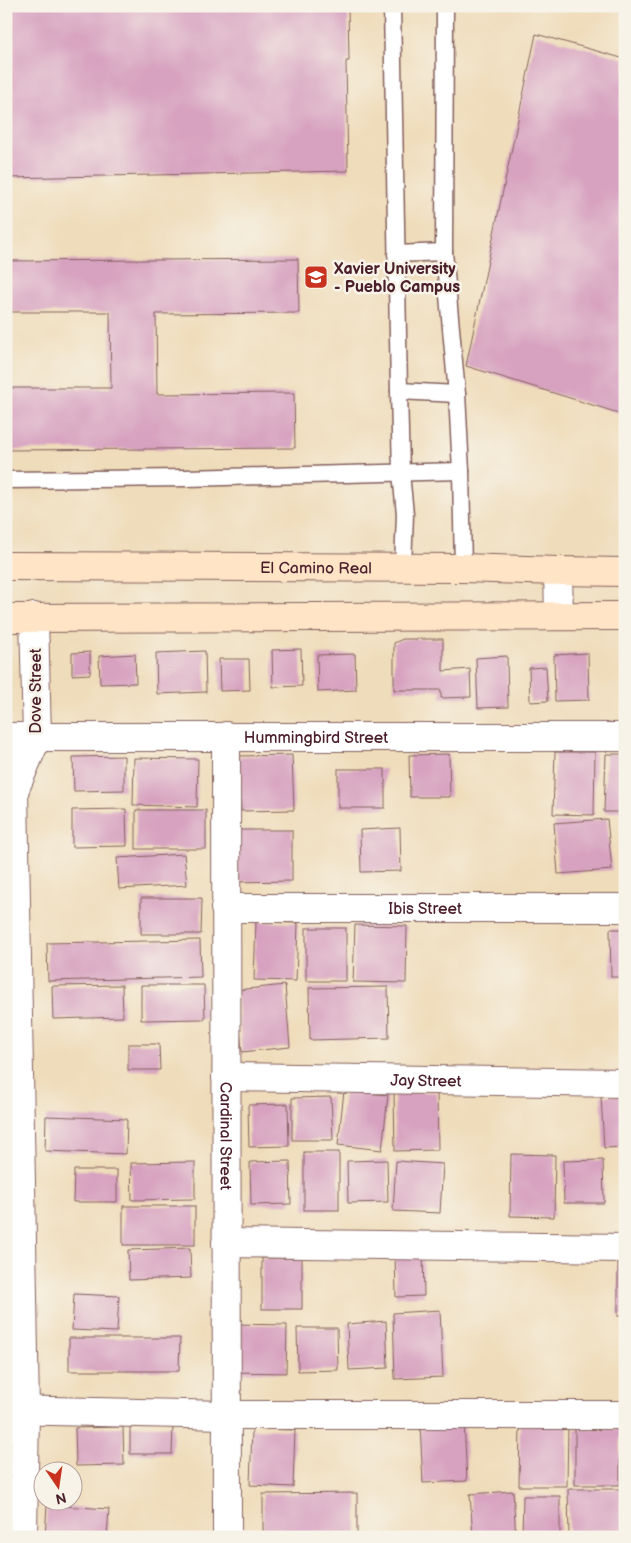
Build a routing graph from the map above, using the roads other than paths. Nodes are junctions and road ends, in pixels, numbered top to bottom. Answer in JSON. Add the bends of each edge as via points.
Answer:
{"nodes":[{"id":1,"x":392,"y":6,"type":"edge"},
{"id":2,"x":445,"y":6,"type":"edge"},
{"id":3,"x":444,"y":252,"type":"junction"},
{"id":4,"x":396,"y":254,"type":"junction"},
{"id":5,"x":398,"y":391,"type":"junction"},
{"id":6,"x":457,"y":394,"type":"junction"},
{"id":7,"x":461,"y":471,"type":"junction"},
{"id":8,"x":401,"y":473,"type":"junction"},
{"id":9,"x":6,"y":480,"type":"edge"},
{"id":10,"x":6,"y":566,"type":"edge"},
{"id":11,"x":403,"y":567,"type":"junction"},
{"id":12,"x":463,"y":568,"type":"junction"},
{"id":13,"x":558,"y":571,"type":"junction"},
{"id":14,"x":625,"y":572,"type":"edge"},
{"id":15,"x":559,"y":616,"type":"junction"},
{"id":16,"x":625,"y":616,"type":"edge"},
{"id":17,"x":34,"y":617,"type":"junction"},
{"id":18,"x":6,"y":618,"type":"edge"},
{"id":19,"x":37,"y":736,"type":"junction"},
{"id":20,"x":226,"y":736,"type":"junction"},
{"id":21,"x":6,"y":737,"type":"edge"},
{"id":22,"x":625,"y":737,"type":"edge"},
{"id":23,"x":6,"y":758,"type":"edge"},
{"id":24,"x":14,"y":791,"type":"junction"},
{"id":25,"x":225,"y":908,"type":"junction"},
{"id":26,"x":625,"y":908,"type":"edge"},
{"id":27,"x":226,"y":1077,"type":"junction"},
{"id":28,"x":625,"y":1083,"type":"edge"},
{"id":29,"x":226,"y":1243,"type":"junction"},
{"id":30,"x":625,"y":1248,"type":"edge"},
{"id":31,"x":16,"y":1410,"type":"edge"},
{"id":32,"x":227,"y":1415,"type":"junction"},
{"id":33,"x":625,"y":1415,"type":"edge"},
{"id":34,"x":23,"y":1537,"type":"edge"},
{"id":35,"x":227,"y":1537,"type":"edge"}],
"edges":[{"from":1,"to":4,"type":"lane"},
{"from":2,"to":3,"type":"lane"},
{"from":3,"to":4,"type":"lane"},
{"from":3,"to":6,"type":"lane"},
{"from":4,"to":5,"type":"lane"},
{"from":5,"to":6,"type":"lane"},
{"from":5,"to":8,"type":"lane"},
{"from":6,"to":7,"type":"lane"},
{"from":7,"to":8,"type":"lane"},
{"from":7,"to":12,"type":"lane"},
{"from":8,"to":9,"type":"lane"},
{"from":8,"to":11,"type":"lane"},
{"from":10,"to":11,"type":"street","name":"El Camino Real"},
{"from":11,"to":12,"type":"street","name":"El Camino Real"},
{"from":12,"to":13,"type":"street","name":"El Camino Real"},
{"from":13,"to":14,"type":"street","name":"El Camino Real"},
{"from":13,"to":15,"type":"street"},
{"from":15,"to":16,"type":"street"},
{"from":15,"to":17,"type":"street"},
{"from":17,"to":18,"type":"street"},
{"from":17,"to":19,"type":"street","name":"Dove Street"},
{"from":19,"to":20,"type":"street","name":"Hummingbird Street"},
{"from":19,"to":21,"type":"street","name":"Hummingbird Street"},
{"from":19,"to":24,"type":"street","name":"Dove Street"},
{"from":20,"to":22,"type":"street","name":"Hummingbird Street"},
{"from":20,"to":25,"type":"street","name":"Cardinal Street"},
{"from":23,"to":24,"type":"street","name":"Dove Street"},
{"from":24,"to":31,"type":"street","name":"Dove Street"},
{"from":25,"to":26,"type":"street","name":"Ibis Street"},
{"from":25,"to":27,"type":"street","name":"Cardinal Street"},
{"from":27,"to":28,"type":"street","name":"Jay Street"},
{"from":27,"to":29,"type":"street","name":"Cardinal Street"},
{"from":29,"to":30,"type":"street"},
{"from":29,"to":32,"type":"street","name":"Cardinal Street"},
{"from":31,"to":32,"type":"street"},
{"from":31,"to":34,"type":"street","name":"Dove Street"},
{"from":32,"to":33,"type":"street"},
{"from":32,"to":35,"type":"street","name":"Cardinal Street"}]}
